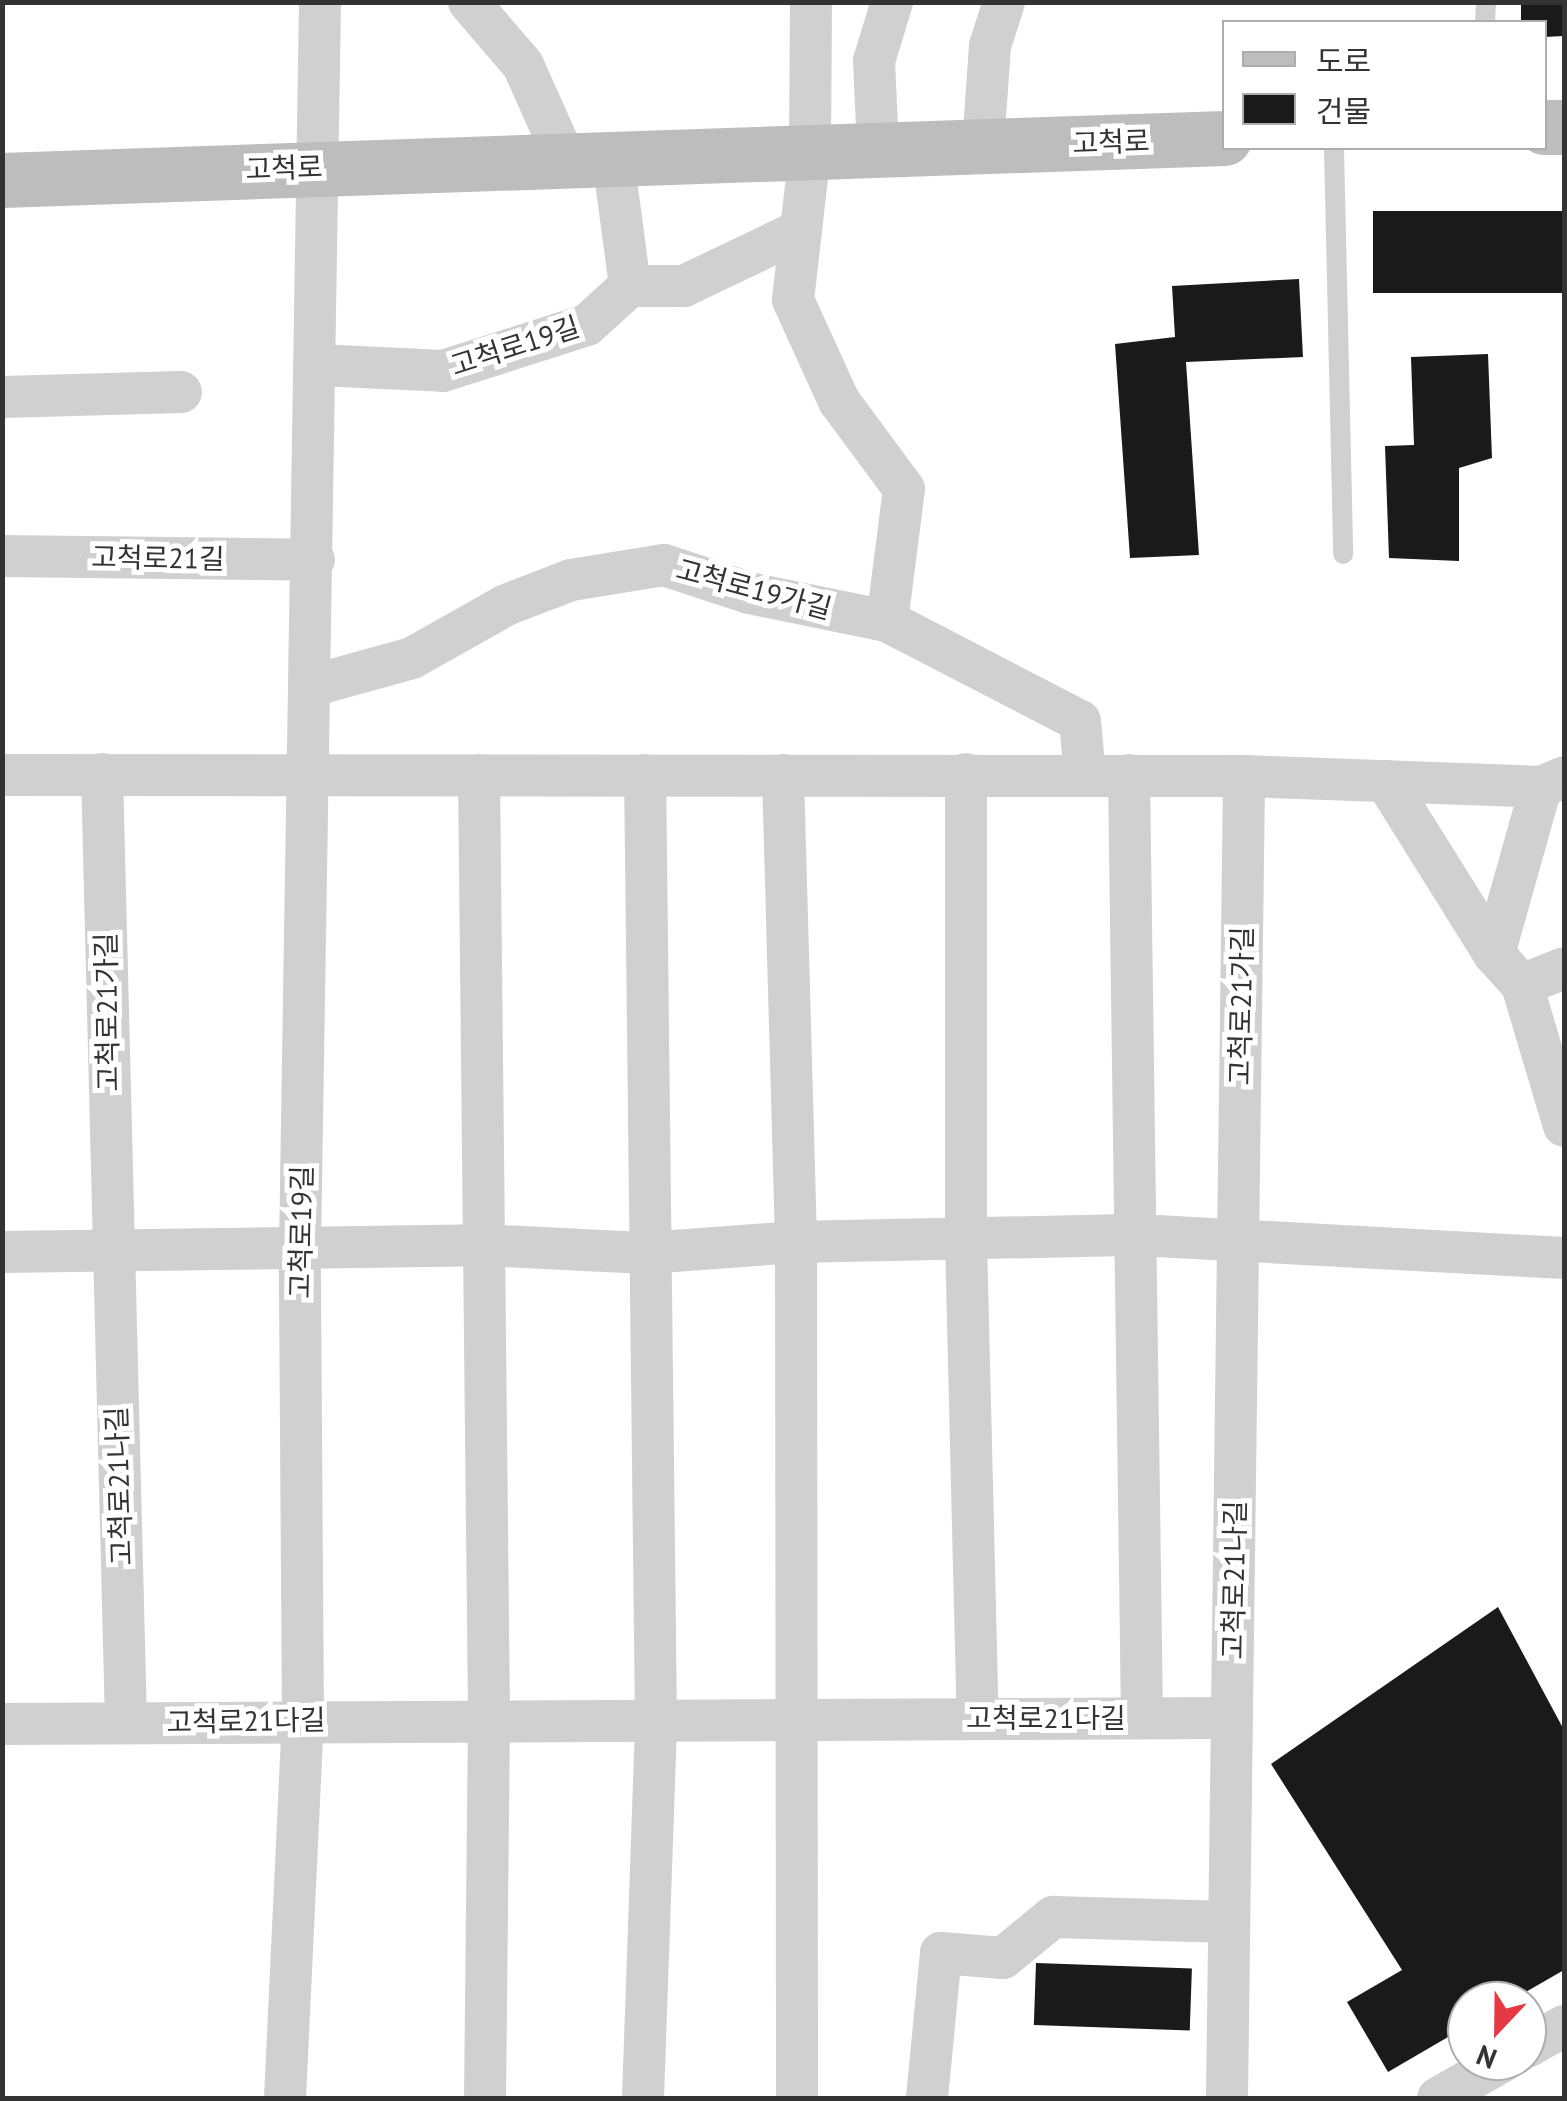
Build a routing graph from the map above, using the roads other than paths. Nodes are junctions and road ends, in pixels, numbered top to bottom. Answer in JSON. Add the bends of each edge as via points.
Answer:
{"nodes":[{"id":1,"x":320,"y":2,"type":"edge"},
{"id":2,"x":468,"y":2,"type":"edge"},
{"id":3,"x":811,"y":2,"type":"edge"},
{"id":4,"x":892,"y":2,"type":"edge"},
{"id":5,"x":1004,"y":2,"type":"edge"},
{"id":6,"x":1222,"y":138,"type":"edge"},
{"id":7,"x":984,"y":146,"type":"junction"},
{"id":8,"x":878,"y":149,"type":"junction"},
{"id":9,"x":1334,"y":150,"type":"edge"},
{"id":10,"x":810,"y":151,"type":"junction"},
{"id":11,"x":589,"y":158,"type":"junction"},
{"id":12,"x":321,"y":167,"type":"junction"},
{"id":13,"x":2,"y":180,"type":"edge"},
{"id":14,"x":801,"y":230,"type":"junction"},
{"id":15,"x":630,"y":286,"type":"junction"},
{"id":16,"x":318,"y":365,"type":"junction"},
{"id":17,"x":181,"y":392,"type":"dead end"},
{"id":18,"x":2,"y":397,"type":"edge"},
{"id":19,"x":1343,"y":554,"type":"dead end"},
{"id":20,"x":2,"y":556,"type":"edge"},
{"id":21,"x":314,"y":560,"type":"junction"},
{"id":22,"x":886,"y":621,"type":"junction"},
{"id":23,"x":311,"y":686,"type":"junction"},
{"id":24,"x":102,"y":774,"type":"junction"},
{"id":25,"x":966,"y":774,"type":"junction"},
{"id":26,"x":2,"y":775,"type":"edge"},
{"id":27,"x":309,"y":775,"type":"junction"},
{"id":28,"x":478,"y":775,"type":"junction"},
{"id":29,"x":645,"y":775,"type":"junction"},
{"id":30,"x":783,"y":776,"type":"junction"},
{"id":31,"x":1085,"y":776,"type":"junction"},
{"id":32,"x":1129,"y":776,"type":"junction"},
{"id":33,"x":1244,"y":776,"type":"junction"},
{"id":34,"x":1386,"y":781,"type":"junction"},
{"id":35,"x":1553,"y":782,"type":"edge"},
{"id":36,"x":1564,"y":968,"type":"edge"},
{"id":37,"x":1508,"y":970,"type":"junction"},
{"id":38,"x":1564,"y":1126,"type":"edge"},
{"id":39,"x":1138,"y":1235,"type":"junction"},
{"id":40,"x":1238,"y":1237,"type":"junction"},
{"id":41,"x":966,"y":1240,"type":"junction"},
{"id":42,"x":796,"y":1242,"type":"junction"},
{"id":43,"x":481,"y":1245,"type":"junction"},
{"id":44,"x":300,"y":1248,"type":"junction"},
{"id":45,"x":113,"y":1250,"type":"junction"},
{"id":46,"x":2,"y":1252,"type":"edge"},
{"id":47,"x":647,"y":1253,"type":"junction"},
{"id":48,"x":1564,"y":1258,"type":"edge"},
{"id":49,"x":978,"y":1718,"type":"junction"},
{"id":50,"x":1142,"y":1718,"type":"junction"},
{"id":51,"x":1232,"y":1718,"type":"junction"},
{"id":52,"x":489,"y":1719,"type":"junction"},
{"id":53,"x":800,"y":1719,"type":"junction"},
{"id":54,"x":303,"y":1720,"type":"junction"},
{"id":55,"x":126,"y":1722,"type":"junction"},
{"id":56,"x":656,"y":1723,"type":"junction"},
{"id":57,"x":2,"y":1724,"type":"edge"},
{"id":58,"x":1230,"y":1922,"type":"junction"},
{"id":59,"x":1468,"y":2081,"type":"edge"},
{"id":60,"x":285,"y":2098,"type":"edge"},
{"id":61,"x":485,"y":2098,"type":"edge"},
{"id":62,"x":643,"y":2098,"type":"edge"},
{"id":63,"x":797,"y":2098,"type":"edge"},
{"id":64,"x":927,"y":2098,"type":"edge"},
{"id":65,"x":1227,"y":2098,"type":"edge"},
{"id":66,"x":1438,"y":2098,"type":"edge"}],
"edges":[{"from":1,"to":12,"type":"street","name":"고척로19길"},
{"from":2,"to":11,"type":"street"},
{"from":3,"to":10,"type":"street"},
{"from":4,"to":8,"type":"street","via":[[874,61]]},
{"from":5,"to":7,"type":"street","via":[[990,46]]},
{"from":6,"to":7,"type":"main road","name":"고척로"},
{"from":7,"to":8,"type":"main road","name":"고척로"},
{"from":8,"to":10,"type":"main road","name":"고척로"},
{"from":9,"to":19,"type":"lane"},
{"from":10,"to":11,"type":"main road","name":"고척로"},
{"from":10,"to":14,"type":"street"},
{"from":11,"to":12,"type":"main road","name":"고척로"},
{"from":11,"to":15,"type":"street"},
{"from":12,"to":13,"type":"main road","name":"고척로"},
{"from":12,"to":16,"type":"street","name":"고척로19길"},
{"from":14,"to":15,"type":"street","via":[[684,286]]},
{"from":14,"to":22,"type":"street","via":[[793,300],[839,401],[904,489]]},
{"from":15,"to":16,"type":"street","name":"고척로19길","via":[[587,325],[443,372]]},
{"from":16,"to":21,"type":"street","name":"고척로19길"},
{"from":17,"to":18,"type":"street"},
{"from":20,"to":21,"type":"street","name":"고척로21길"},
{"from":21,"to":23,"type":"street","name":"고척로19길"},
{"from":22,"to":23,"type":"street","name":"고척로19가길","via":[[749,593],[664,565],[571,580],[506,605],[412,658]]},
{"from":22,"to":31,"type":"street","name":"고척로19가길","via":[[1080,721]]},
{"from":23,"to":27,"type":"street","name":"고척로19길"},
{"from":24,"to":26,"type":"street"},
{"from":24,"to":27,"type":"street"},
{"from":24,"to":45,"type":"street","name":"고척로21가길"},
{"from":25,"to":30,"type":"street"},
{"from":25,"to":31,"type":"street"},
{"from":25,"to":41,"type":"street"},
{"from":27,"to":28,"type":"street"},
{"from":27,"to":44,"type":"street","name":"고척로19길"},
{"from":28,"to":29,"type":"street"},
{"from":28,"to":43,"type":"street"},
{"from":29,"to":30,"type":"street"},
{"from":29,"to":47,"type":"street"},
{"from":30,"to":42,"type":"street"},
{"from":31,"to":32,"type":"street"},
{"from":32,"to":33,"type":"street"},
{"from":32,"to":39,"type":"street"},
{"from":33,"to":34,"type":"street"},
{"from":33,"to":40,"type":"street","name":"고척로21가길"},
{"from":34,"to":35,"type":"street"},
{"from":34,"to":37,"type":"street"},
{"from":35,"to":37,"type":"street"},
{"from":36,"to":37,"type":"street"},
{"from":37,"to":38,"type":"street"},
{"from":39,"to":40,"type":"street"},
{"from":39,"to":41,"type":"street"},
{"from":39,"to":50,"type":"street"},
{"from":40,"to":48,"type":"street"},
{"from":40,"to":51,"type":"street","name":"고척로21나길"},
{"from":41,"to":42,"type":"street"},
{"from":41,"to":49,"type":"street"},
{"from":42,"to":47,"type":"street"},
{"from":42,"to":53,"type":"street"},
{"from":43,"to":44,"type":"street"},
{"from":43,"to":47,"type":"street"},
{"from":43,"to":52,"type":"street"},
{"from":44,"to":45,"type":"street"},
{"from":44,"to":54,"type":"street","name":"고척로19길"},
{"from":45,"to":46,"type":"street"},
{"from":45,"to":55,"type":"street","name":"고척로21나길"},
{"from":47,"to":56,"type":"street"},
{"from":49,"to":50,"type":"street","name":"고척로21다길"},
{"from":49,"to":53,"type":"street","name":"고척로21다길"},
{"from":50,"to":51,"type":"street","name":"고척로21다길"},
{"from":51,"to":58,"type":"street","name":"고척로21나길"},
{"from":52,"to":54,"type":"street","name":"고척로21다길"},
{"from":52,"to":56,"type":"street","name":"고척로21다길"},
{"from":52,"to":61,"type":"street"},
{"from":53,"to":56,"type":"street","name":"고척로21다길"},
{"from":53,"to":63,"type":"street"},
{"from":54,"to":55,"type":"street","name":"고척로21다길"},
{"from":54,"to":60,"type":"street","name":"고척로19길"},
{"from":55,"to":57,"type":"street","name":"고척로21다길"},
{"from":56,"to":62,"type":"street"},
{"from":58,"to":64,"type":"street","via":[[1053,1917],[1003,1958],[941,1953]]},
{"from":58,"to":65,"type":"street","name":"고척로21나길"},
{"from":59,"to":66,"type":"street"}]}
